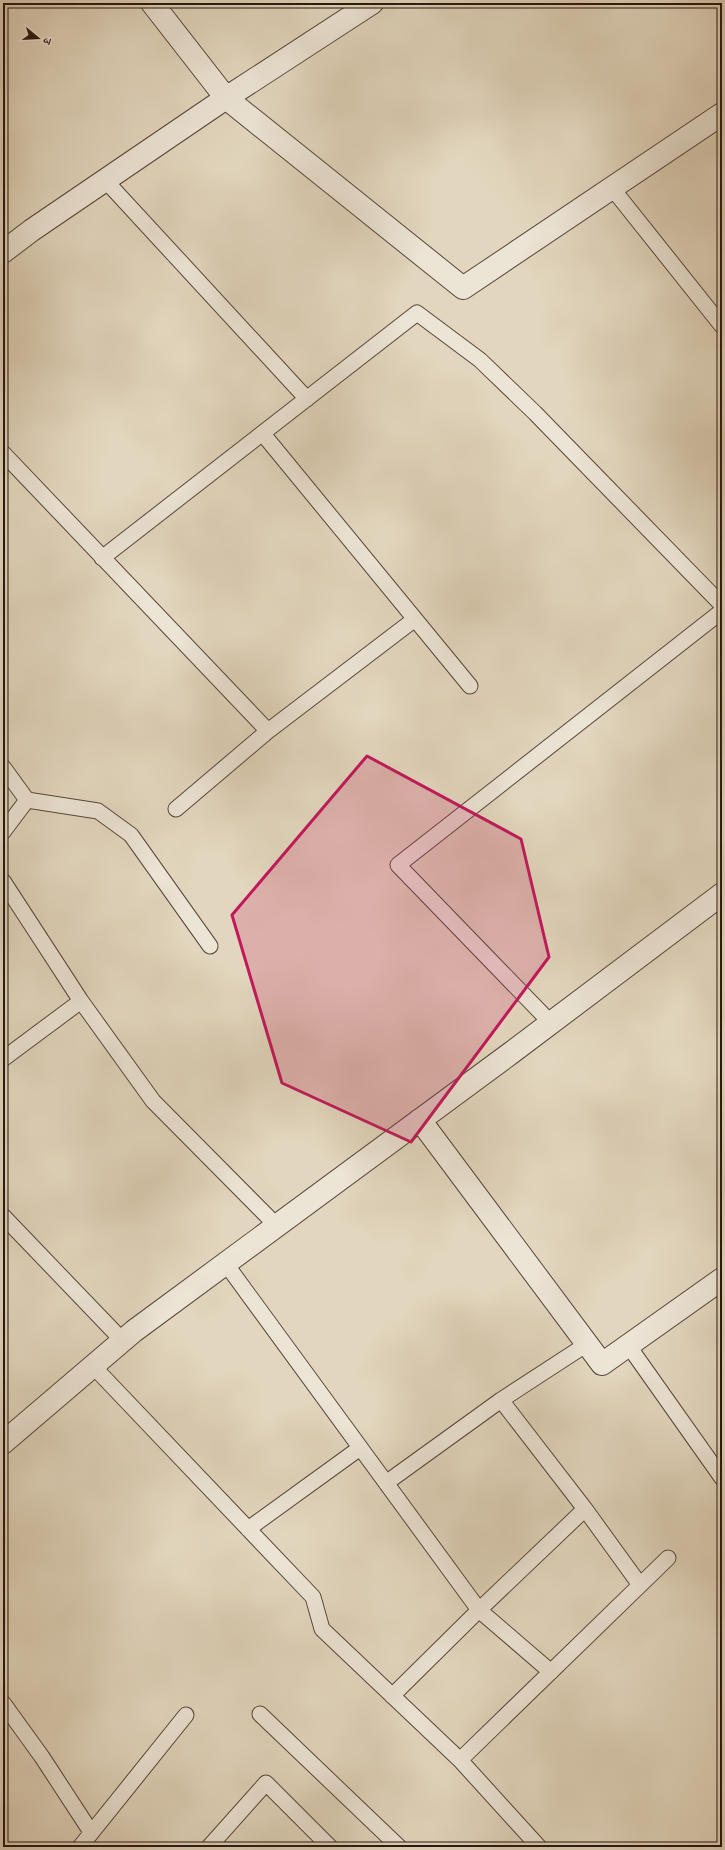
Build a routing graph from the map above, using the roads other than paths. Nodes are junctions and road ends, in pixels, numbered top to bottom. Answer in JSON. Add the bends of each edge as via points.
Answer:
{"nodes":[{"id":1,"x":152,"y":3,"type":"edge"},
{"id":2,"x":372,"y":3,"type":"edge"},
{"id":3,"x":226,"y":98,"type":"junction"},
{"id":4,"x":722,"y":114,"type":"edge"},
{"id":5,"x":105,"y":180,"type":"junction"},
{"id":6,"x":612,"y":188,"type":"junction"},
{"id":7,"x":3,"y":252,"type":"edge"},
{"id":8,"x":722,"y":326,"type":"edge"},
{"id":9,"x":307,"y":399,"type":"junction"},
{"id":10,"x":263,"y":434,"type":"junction"},
{"id":11,"x":3,"y":453,"type":"edge"},
{"id":12,"x":102,"y":558,"type":"junction"},
{"id":13,"x":722,"y":605,"type":"edge"},
{"id":14,"x":722,"y":611,"type":"edge"},
{"id":15,"x":415,"y":619,"type":"junction"},
{"id":16,"x":470,"y":686,"type":"dead end"},
{"id":17,"x":268,"y":731,"type":"junction"},
{"id":18,"x":3,"y":767,"type":"edge"},
{"id":19,"x":27,"y":800,"type":"junction"},
{"id":20,"x":176,"y":810,"type":"dead end"},
{"id":21,"x":3,"y":832,"type":"edge"},
{"id":22,"x":3,"y":881,"type":"edge"},
{"id":23,"x":722,"y":894,"type":"edge"},
{"id":24,"x":210,"y":946,"type":"dead end"},
{"id":25,"x":81,"y":1001,"type":"junction"},
{"id":26,"x":551,"y":1023,"type":"junction"},
{"id":27,"x":3,"y":1059,"type":"edge"},
{"id":28,"x":420,"y":1120,"type":"junction"},
{"id":29,"x":3,"y":1216,"type":"edge"},
{"id":30,"x":277,"y":1226,"type":"junction"},
{"id":31,"x":226,"y":1264,"type":"junction"},
{"id":32,"x":722,"y":1279,"type":"edge"},
{"id":33,"x":123,"y":1341,"type":"junction"},
{"id":34,"x":587,"y":1344,"type":"junction"},
{"id":35,"x":628,"y":1345,"type":"junction"},
{"id":36,"x":93,"y":1366,"type":"junction"},
{"id":37,"x":502,"y":1400,"type":"junction"},
{"id":38,"x":3,"y":1443,"type":"edge"},
{"id":39,"x":360,"y":1448,"type":"junction"},
{"id":40,"x":722,"y":1478,"type":"edge"},
{"id":41,"x":386,"y":1483,"type":"junction"},
{"id":42,"x":585,"y":1509,"type":"junction"},
{"id":43,"x":248,"y":1529,"type":"junction"},
{"id":44,"x":668,"y":1558,"type":"dead end"},
{"id":45,"x":640,"y":1585,"type":"junction"},
{"id":46,"x":478,"y":1610,"type":"junction"},
{"id":47,"x":550,"y":1672,"type":"junction"},
{"id":48,"x":392,"y":1696,"type":"junction"},
{"id":49,"x":3,"y":1703,"type":"edge"},
{"id":50,"x":186,"y":1714,"type":"dead end"},
{"id":51,"x":260,"y":1714,"type":"dead end"},
{"id":52,"x":460,"y":1760,"type":"junction"},
{"id":53,"x":91,"y":1832,"type":"junction"},
{"id":54,"x":80,"y":1847,"type":"edge"},
{"id":55,"x":209,"y":1847,"type":"edge"},
{"id":56,"x":330,"y":1847,"type":"edge"},
{"id":57,"x":399,"y":1847,"type":"edge"},
{"id":58,"x":539,"y":1847,"type":"edge"}],
"edges":[{"from":1,"to":3,"type":"street"},
{"from":2,"to":3,"type":"street"},
{"from":3,"to":5,"type":"street"},
{"from":3,"to":6,"type":"street","via":[[464,288]]},
{"from":4,"to":6,"type":"street"},
{"from":5,"to":7,"type":"street"},
{"from":5,"to":9,"type":"lane"},
{"from":6,"to":8,"type":"lane"},
{"from":9,"to":10,"type":"lane"},
{"from":9,"to":13,"type":"lane","via":[[417,313],[480,360]]},
{"from":10,"to":12,"type":"lane"},
{"from":10,"to":15,"type":"lane"},
{"from":11,"to":12,"type":"lane"},
{"from":12,"to":17,"type":"lane"},
{"from":14,"to":26,"type":"lane","via":[[398,865]]},
{"from":15,"to":16,"type":"lane"},
{"from":15,"to":17,"type":"lane"},
{"from":17,"to":20,"type":"lane"},
{"from":18,"to":19,"type":"lane"},
{"from":19,"to":21,"type":"lane"},
{"from":19,"to":24,"type":"lane","via":[[98,811],[130,834]]},
{"from":22,"to":25,"type":"lane"},
{"from":23,"to":26,"type":"street"},
{"from":25,"to":27,"type":"lane"},
{"from":25,"to":30,"type":"lane","via":[[153,1101]]},
{"from":26,"to":28,"type":"street"},
{"from":28,"to":30,"type":"street"},
{"from":28,"to":34,"type":"street"},
{"from":29,"to":33,"type":"lane"},
{"from":30,"to":31,"type":"street"},
{"from":31,"to":33,"type":"street"},
{"from":31,"to":39,"type":"lane"},
{"from":32,"to":35,"type":"street"},
{"from":33,"to":36,"type":"street"},
{"from":34,"to":35,"type":"street","via":[[602,1364]]},
{"from":34,"to":37,"type":"lane"},
{"from":35,"to":40,"type":"lane"},
{"from":36,"to":38,"type":"street"},
{"from":36,"to":43,"type":"lane"},
{"from":37,"to":41,"type":"lane"},
{"from":37,"to":42,"type":"lane"},
{"from":39,"to":41,"type":"lane"},
{"from":39,"to":43,"type":"lane"},
{"from":41,"to":46,"type":"lane"},
{"from":42,"to":45,"type":"lane"},
{"from":42,"to":46,"type":"lane"},
{"from":43,"to":48,"type":"lane","via":[[313,1597],[322,1629]]},
{"from":44,"to":45,"type":"lane"},
{"from":45,"to":47,"type":"lane"},
{"from":46,"to":47,"type":"lane"},
{"from":46,"to":48,"type":"lane"},
{"from":47,"to":52,"type":"lane"},
{"from":48,"to":52,"type":"lane"},
{"from":49,"to":53,"type":"lane"},
{"from":50,"to":53,"type":"lane"},
{"from":51,"to":57,"type":"lane"},
{"from":52,"to":58,"type":"lane"},
{"from":53,"to":54,"type":"lane"},
{"from":55,"to":56,"type":"lane","via":[[266,1783]]}]}
